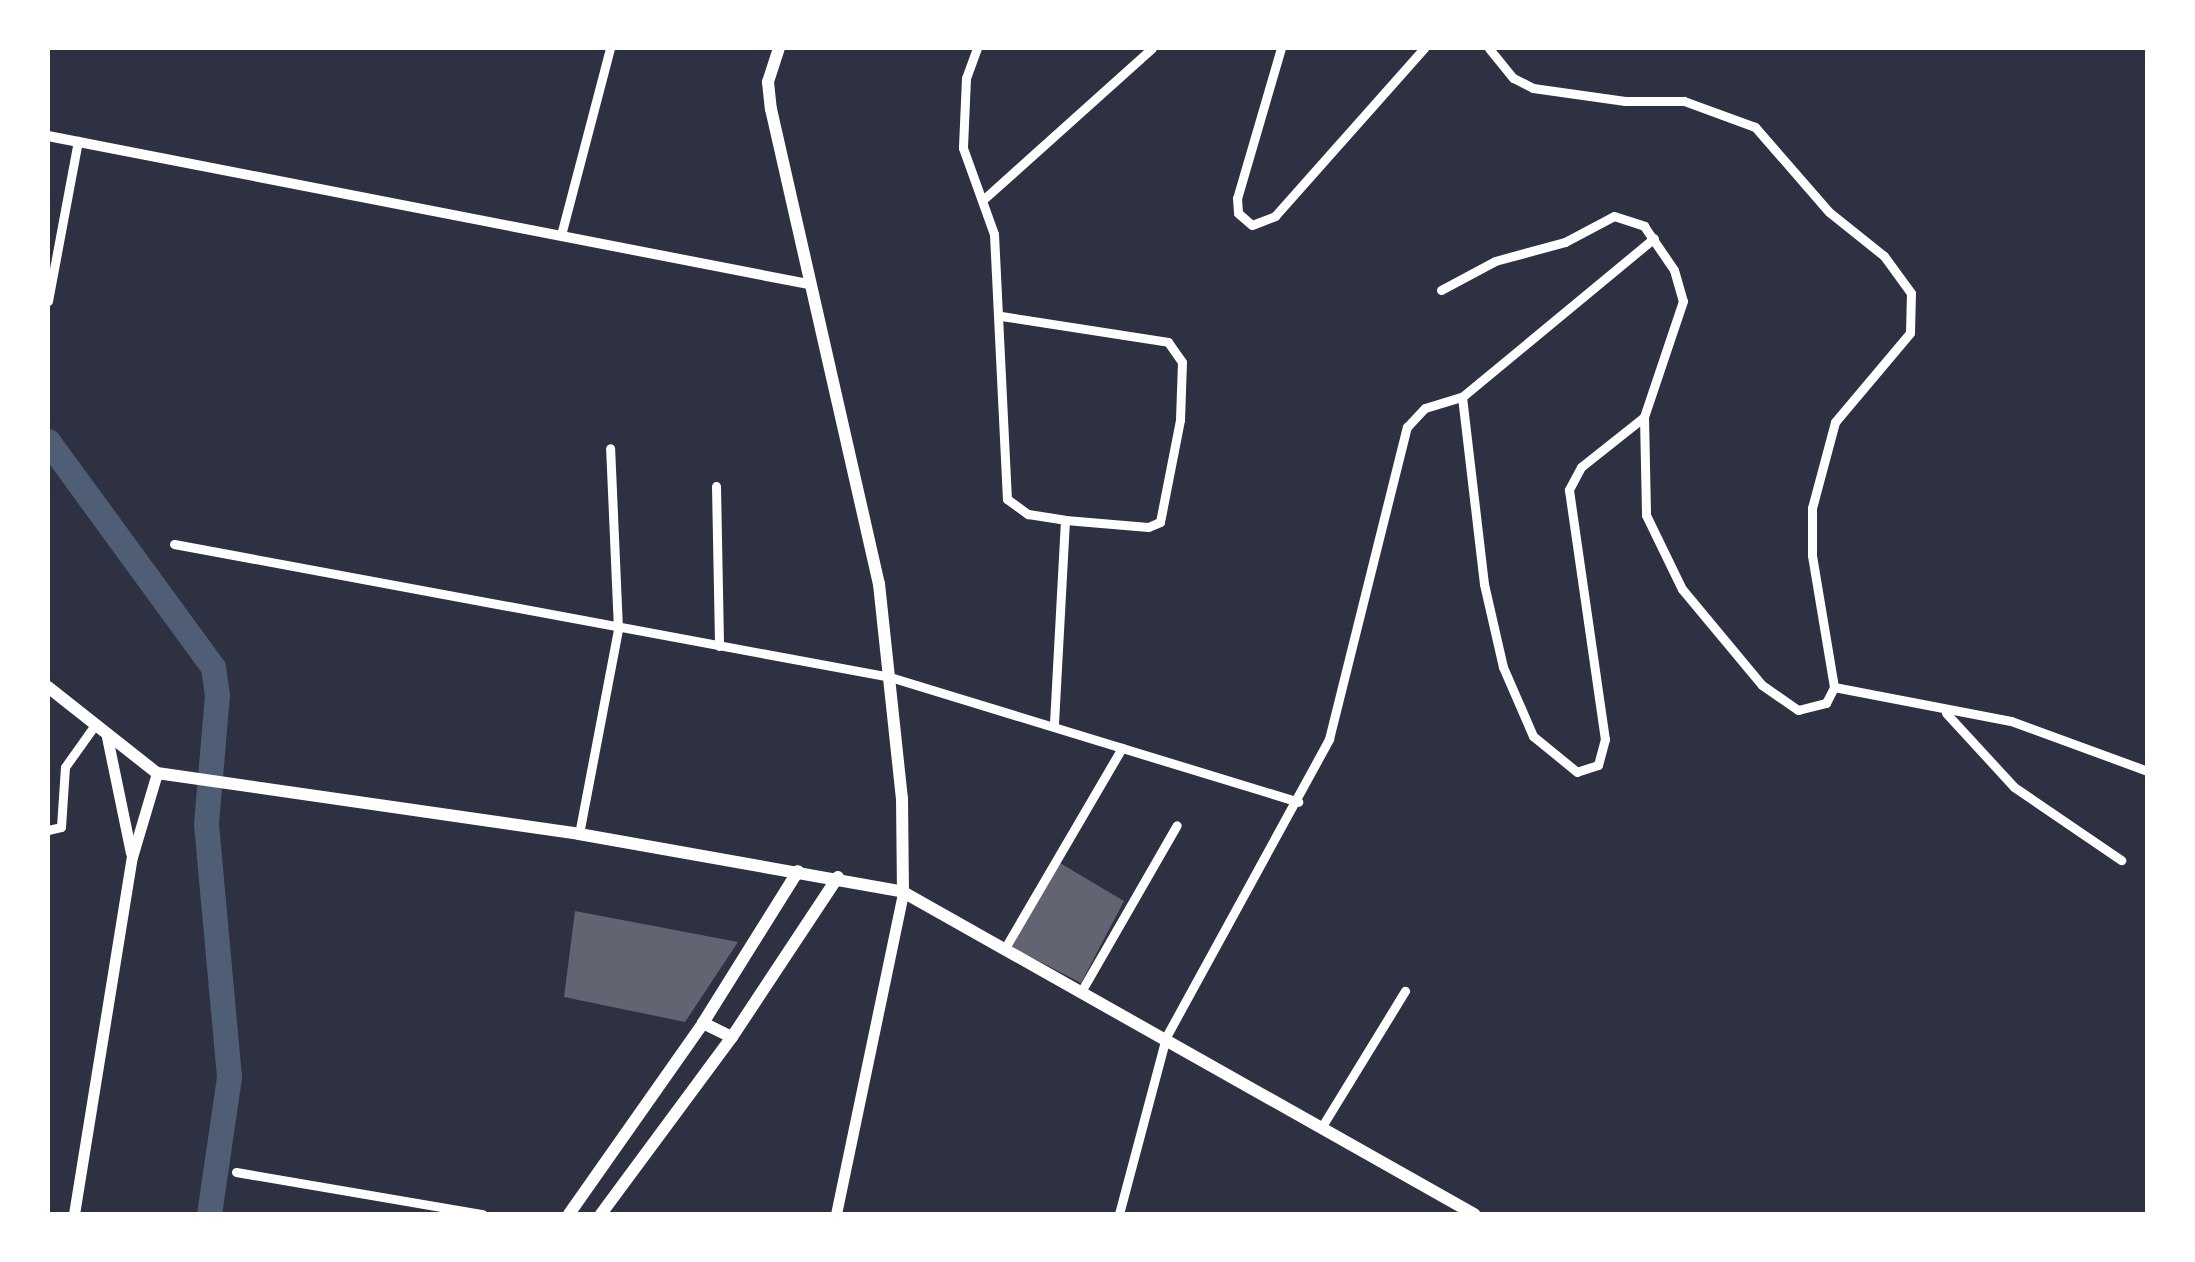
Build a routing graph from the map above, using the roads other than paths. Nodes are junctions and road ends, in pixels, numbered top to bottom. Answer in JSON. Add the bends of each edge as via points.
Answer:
{"nodes":[{"id":1,"x":610,"y":48,"type":"edge"},
{"id":2,"x":779,"y":48,"type":"edge"},
{"id":3,"x":977,"y":48,"type":"edge"},
{"id":4,"x":1152,"y":48,"type":"edge"},
{"id":5,"x":1281,"y":48,"type":"edge"},
{"id":6,"x":1424,"y":48,"type":"edge"},
{"id":7,"x":1489,"y":48,"type":"edge"},
{"id":8,"x":48,"y":136,"type":"edge"},
{"id":9,"x":78,"y":142,"type":"junction"},
{"id":10,"x":985,"y":198,"type":"junction"},
{"id":11,"x":560,"y":235,"type":"junction"},
{"id":12,"x":1654,"y":238,"type":"junction"},
{"id":13,"x":808,"y":284,"type":"junction"},
{"id":14,"x":1441,"y":290,"type":"dead end"},
{"id":15,"x":48,"y":301,"type":"edge"},
{"id":16,"x":1001,"y":316,"type":"junction"},
{"id":17,"x":1462,"y":397,"type":"junction"},
{"id":18,"x":1644,"y":417,"type":"junction"},
{"id":19,"x":610,"y":448,"type":"dead end"},
{"id":20,"x":716,"y":486,"type":"dead end"},
{"id":21,"x":1066,"y":520,"type":"junction"},
{"id":22,"x":174,"y":544,"type":"dead end"},
{"id":23,"x":618,"y":629,"type":"junction"},
{"id":24,"x":719,"y":646,"type":"junction"},
{"id":25,"x":890,"y":676,"type":"junction"},
{"id":26,"x":48,"y":687,"type":"edge"},
{"id":27,"x":1834,"y":687,"type":"junction"},
{"id":28,"x":1946,"y":713,"type":"junction"},
{"id":29,"x":95,"y":725,"type":"junction"},
{"id":30,"x":1054,"y":726,"type":"junction"},
{"id":31,"x":107,"y":737,"type":"junction"},
{"id":32,"x":1122,"y":748,"type":"junction"},
{"id":33,"x":2148,"y":772,"type":"edge"},
{"id":34,"x":156,"y":773,"type":"junction"},
{"id":35,"x":1298,"y":802,"type":"junction"},
{"id":36,"x":1177,"y":825,"type":"dead end"},
{"id":37,"x":48,"y":830,"type":"edge"},
{"id":38,"x":579,"y":834,"type":"junction"},
{"id":39,"x":132,"y":858,"type":"junction"},
{"id":40,"x":2120,"y":860,"type":"dead end"},
{"id":41,"x":798,"y":870,"type":"junction"},
{"id":42,"x":838,"y":877,"type":"junction"},
{"id":43,"x":903,"y":892,"type":"junction"},
{"id":44,"x":1005,"y":948,"type":"junction"},
{"id":45,"x":1082,"y":990,"type":"junction"},
{"id":46,"x":1404,"y":991,"type":"dead end"},
{"id":47,"x":703,"y":1023,"type":"junction"},
{"id":48,"x":732,"y":1037,"type":"junction"},
{"id":49,"x":1166,"y":1037,"type":"junction"},
{"id":50,"x":1321,"y":1128,"type":"junction"},
{"id":51,"x":236,"y":1172,"type":"dead end"},
{"id":52,"x":74,"y":1214,"type":"edge"},
{"id":53,"x":482,"y":1214,"type":"edge"},
{"id":54,"x":569,"y":1214,"type":"edge"},
{"id":55,"x":601,"y":1214,"type":"edge"},
{"id":56,"x":836,"y":1214,"type":"edge"},
{"id":57,"x":1119,"y":1214,"type":"edge"},
{"id":58,"x":1474,"y":1214,"type":"edge"}],
"edges":[{"from":1,"to":11,"type":"street"},
{"from":2,"to":13,"type":"main road","via":[[768,82],[771,109]]},
{"from":3,"to":10,"type":"street","via":[[966,78],[963,148]]},
{"from":4,"to":10,"type":"street"},
{"from":5,"to":6,"type":"street","via":[[1237,198],[1238,212],[1252,225],[1275,216]]},
{"from":7,"to":27,"type":"street","via":[[1513,78],[1533,88],[1708,106],[1771,140],[1828,212],[1884,256],[1911,294],[1910,333],[1834,422],[1812,508],[1812,555]]},
{"from":8,"to":9,"type":"street"},
{"from":9,"to":11,"type":"street"},
{"from":9,"to":15,"type":"street"},
{"from":10,"to":16,"type":"street"},
{"from":11,"to":13,"type":"street"},
{"from":12,"to":14,"type":"street","via":[[1636,220],[1614,216],[1565,242],[1494,260]]},
{"from":12,"to":17,"type":"street"},
{"from":12,"to":18,"type":"street","via":[[1683,300]]},
{"from":13,"to":25,"type":"main road","via":[[878,584]]},
{"from":16,"to":21,"type":"street","via":[[1007,499],[1028,514]]},
{"from":16,"to":21,"type":"street","via":[[1168,342],[1178,351],[1180,420],[1160,522],[1148,528]]},
{"from":17,"to":18,"type":"street","via":[[1484,584],[1503,668],[1533,736],[1576,772],[1598,765],[1605,738],[1569,490],[1581,467]]},
{"from":17,"to":35,"type":"street","via":[[1425,408],[1406,427],[1337,715]]},
{"from":18,"to":27,"type":"street","via":[[1646,515],[1690,601],[1781,703],[1809,710],[1826,703]]},
{"from":19,"to":23,"type":"street"},
{"from":20,"to":24,"type":"street"},
{"from":21,"to":30,"type":"street"},
{"from":22,"to":23,"type":"street"},
{"from":23,"to":24,"type":"street"},
{"from":23,"to":38,"type":"street"},
{"from":24,"to":25,"type":"street"},
{"from":25,"to":30,"type":"street"},
{"from":25,"to":43,"type":"main road"},
{"from":26,"to":29,"type":"main road"},
{"from":27,"to":28,"type":"street"},
{"from":28,"to":33,"type":"street","via":[[2012,721]]},
{"from":28,"to":40,"type":"street","via":[[2014,787]]},
{"from":29,"to":31,"type":"main road"},
{"from":29,"to":37,"type":"street","via":[[65,767],[62,827]]},
{"from":30,"to":32,"type":"street"},
{"from":31,"to":34,"type":"main road"},
{"from":31,"to":39,"type":"main road"},
{"from":32,"to":35,"type":"street"},
{"from":32,"to":44,"type":"street"},
{"from":34,"to":38,"type":"main road"},
{"from":34,"to":39,"type":"main road"},
{"from":35,"to":49,"type":"street"},
{"from":36,"to":45,"type":"street"},
{"from":38,"to":41,"type":"main road"},
{"from":39,"to":52,"type":"main road"},
{"from":41,"to":42,"type":"main road"},
{"from":41,"to":47,"type":"main road"},
{"from":42,"to":43,"type":"main road"},
{"from":42,"to":48,"type":"main road"},
{"from":43,"to":44,"type":"main road"},
{"from":43,"to":56,"type":"main road"},
{"from":44,"to":45,"type":"main road"},
{"from":45,"to":49,"type":"main road"},
{"from":46,"to":50,"type":"street"},
{"from":47,"to":48,"type":"main road"},
{"from":47,"to":54,"type":"main road"},
{"from":48,"to":55,"type":"main road"},
{"from":49,"to":50,"type":"main road"},
{"from":49,"to":57,"type":"street"},
{"from":50,"to":58,"type":"main road"},
{"from":51,"to":53,"type":"street"}]}
